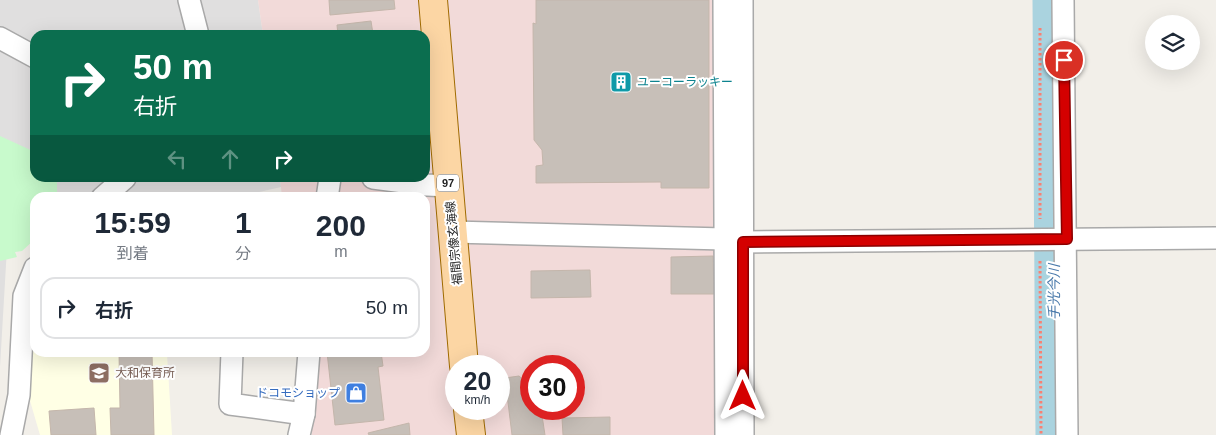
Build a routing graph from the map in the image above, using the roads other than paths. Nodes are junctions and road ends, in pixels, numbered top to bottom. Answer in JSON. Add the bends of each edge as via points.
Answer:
{"nodes":[{"id":1,"x":189,"y":0,"type":"edge"},
{"id":2,"x":433,"y":0,"type":"edge"},
{"id":3,"x":724,"y":0,"type":"edge"},
{"id":4,"x":742,"y":0,"type":"edge"},
{"id":5,"x":1063,"y":0,"type":"edge"},
{"id":6,"x":197,"y":30,"type":"edge"},
{"id":7,"x":0,"y":38,"type":"edge"},
{"id":8,"x":30,"y":54,"type":"edge"},
{"id":9,"x":120,"y":182,"type":"edge"},
{"id":10,"x":403,"y":182,"type":"edge"},
{"id":11,"x":449,"y":186,"type":"junction"},
{"id":12,"x":109,"y":192,"type":"edge"},
{"id":13,"x":453,"y":232,"type":"junction"},
{"id":14,"x":1216,"y":238,"type":"edge"},
{"id":15,"x":1053,"y":239,"type":"junction"},
{"id":16,"x":734,"y":240,"type":"junction"},
{"id":17,"x":30,"y":281,"type":"edge"},
{"id":18,"x":463,"y":355,"type":"edge"},
{"id":19,"x":232,"y":357,"type":"edge"},
{"id":20,"x":309,"y":357,"type":"edge"},
{"id":21,"x":304,"y":414,"type":"junction"},
{"id":22,"x":469,"y":420,"type":"edge"},
{"id":23,"x":11,"y":435,"type":"edge"},
{"id":24,"x":299,"y":435,"type":"edge"},
{"id":25,"x":471,"y":435,"type":"edge"},
{"id":26,"x":726,"y":435,"type":"edge"},
{"id":27,"x":743,"y":435,"type":"edge"},
{"id":28,"x":1067,"y":435,"type":"edge"}],
"edges":[{"from":1,"to":6,"type":"street"},
{"from":2,"to":11,"type":"main road","name":"福間宗像玄海線","number":"97"},
{"from":3,"to":16,"type":"street"},
{"from":4,"to":16,"type":"street"},
{"from":5,"to":15,"type":"street"},
{"from":7,"to":8,"type":"street"},
{"from":9,"to":12,"type":"street"},
{"from":10,"to":11,"type":"street"},
{"from":11,"to":13,"type":"main road","name":"福間宗像玄海線","number":"97"},
{"from":13,"to":16,"type":"street"},
{"from":13,"to":18,"type":"main road","name":"福間宗像玄海線","number":"97"},
{"from":14,"to":15,"type":"street"},
{"from":15,"to":16,"type":"street"},
{"from":15,"to":28,"type":"street"},
{"from":16,"to":26,"type":"street"},
{"from":16,"to":27,"type":"street"},
{"from":17,"to":23,"type":"street","via":[[24,296],[19,395]]},
{"from":19,"to":21,"type":"street","via":[[230,404]]},
{"from":20,"to":21,"type":"street"},
{"from":21,"to":24,"type":"street"},
{"from":22,"to":25,"type":"main road"}]}
